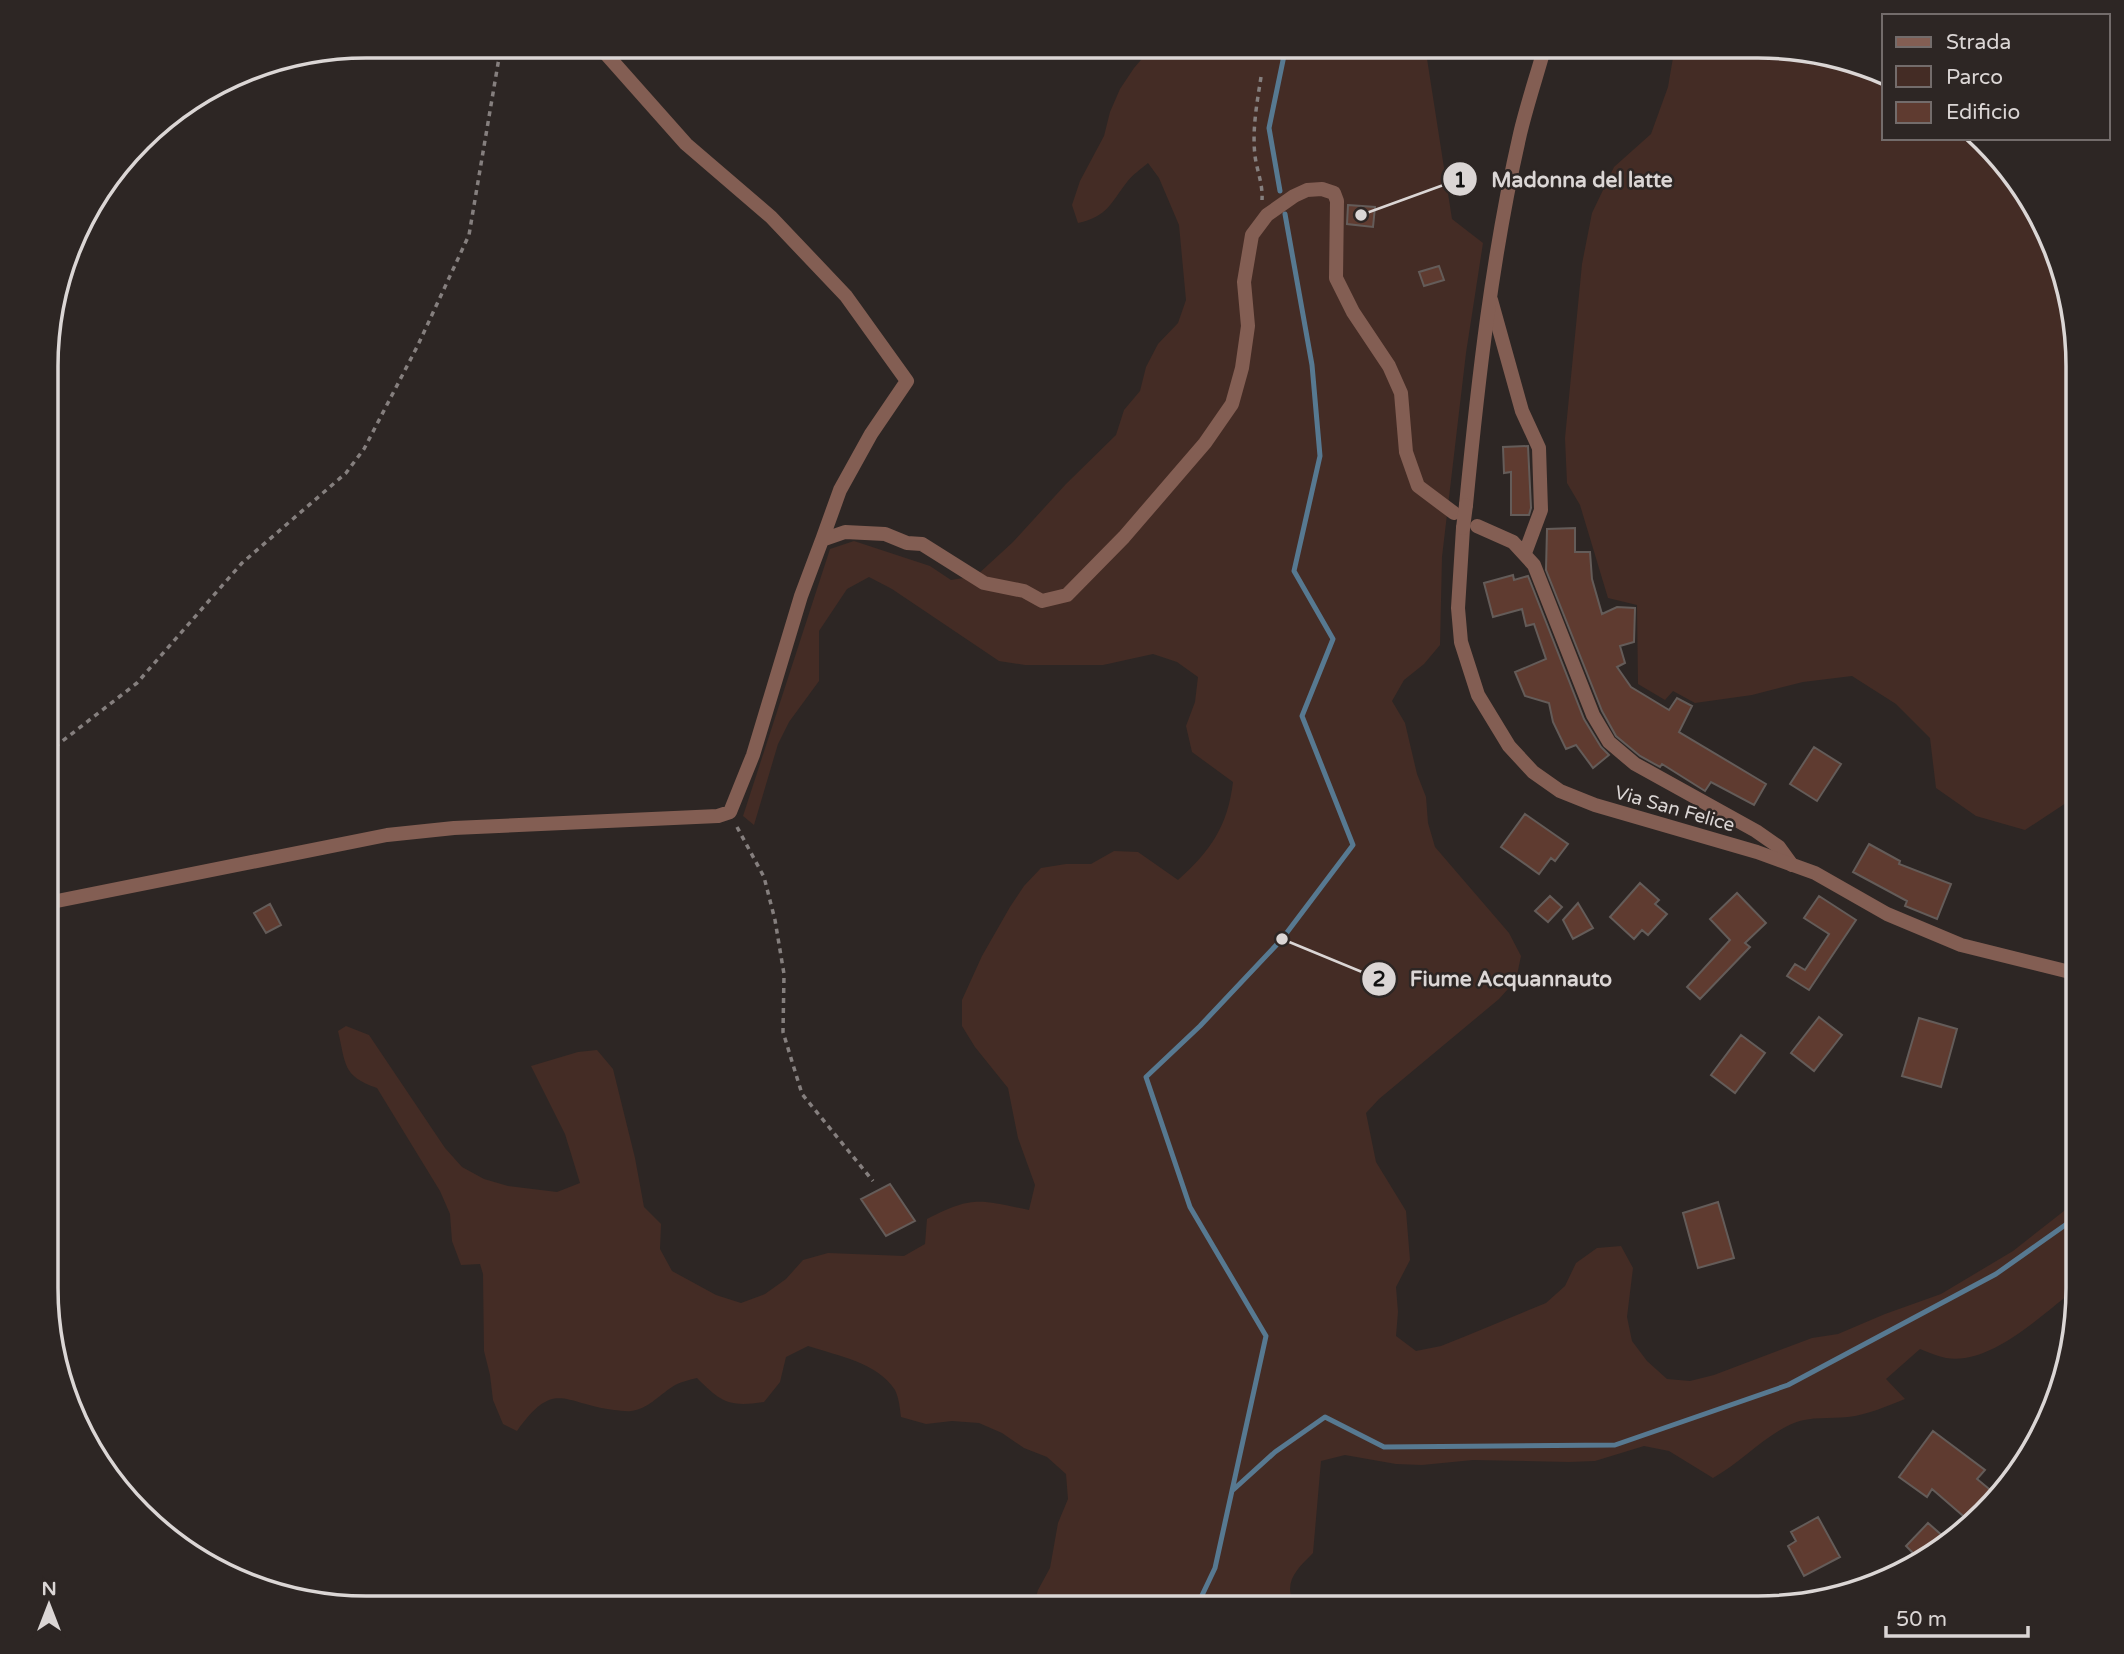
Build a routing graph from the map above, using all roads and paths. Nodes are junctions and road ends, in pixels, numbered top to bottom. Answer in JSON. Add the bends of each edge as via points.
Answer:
{"nodes":[{"id":1,"x":499,"y":58,"type":"edge"},
{"id":2,"x":609,"y":58,"type":"edge"},
{"id":3,"x":1542,"y":58,"type":"edge"},
{"id":4,"x":1261,"y":77,"type":"dead end"},
{"id":5,"x":1267,"y":215,"type":"junction"},
{"id":6,"x":1491,"y":300,"type":"junction"},
{"id":7,"x":1460,"y":509,"type":"junction"},
{"id":8,"x":1470,"y":527,"type":"junction"},
{"id":9,"x":822,"y":540,"type":"junction"},
{"id":10,"x":1525,"y":553,"type":"junction"},
{"id":11,"x":58,"y":744,"type":"edge"},
{"id":12,"x":730,"y":812,"type":"junction"},
{"id":13,"x":1792,"y":865,"type":"junction"},
{"id":14,"x":58,"y":901,"type":"edge"},
{"id":15,"x":2066,"y":971,"type":"edge"},
{"id":16,"x":873,"y":1181,"type":"dead end"}],
"edges":[{"from":1,"to":11,"type":"path","via":[[469,234],[364,449],[346,473],[242,563],[137,684]]},
{"from":2,"to":9,"type":"street","via":[[686,144],[771,217],[846,296],[907,381],[840,490]]},
{"from":3,"to":6,"type":"street","name":"Via San Felice","via":[[1520,132]]},
{"from":4,"to":5,"type":"path","via":[[1254,121],[1255,157]]},
{"from":5,"to":7,"type":"street","via":[[1307,190],[1334,193],[1336,278],[1401,393],[1406,452],[1418,486]]},
{"from":5,"to":9,"type":"street","via":[[1252,235],[1244,282],[1248,326],[1232,404],[1205,443],[1124,537],[1067,594],[1042,601],[1024,591],[984,583],[922,544],[907,544],[885,534],[845,532]]},
{"from":6,"to":7,"type":"street","name":"Via San Felice"},
{"from":6,"to":10,"type":"street","via":[[1522,411],[1539,448],[1541,510]]},
{"from":7,"to":8,"type":"street","name":"Via San Felice","bridge":true},
{"from":8,"to":10,"type":"street","via":[[1513,542]]},
{"from":8,"to":13,"type":"street","name":"Via San Felice","via":[[1458,608],[1461,642],[1478,695],[1509,746],[1533,772],[1560,791],[1595,804]]},
{"from":9,"to":12,"type":"street","via":[[753,755]]},
{"from":10,"to":13,"type":"street","via":[[1534,565],[1593,715],[1609,742],[1635,764],[1756,831],[1779,847]]},
{"from":12,"to":14,"type":"street","via":[[387,835]]},
{"from":12,"to":16,"type":"path","via":[[767,888],[784,974],[783,1032],[802,1094]]},
{"from":13,"to":15,"type":"street","name":"Via San Felice","via":[[1887,914],[1961,945]]}]}
